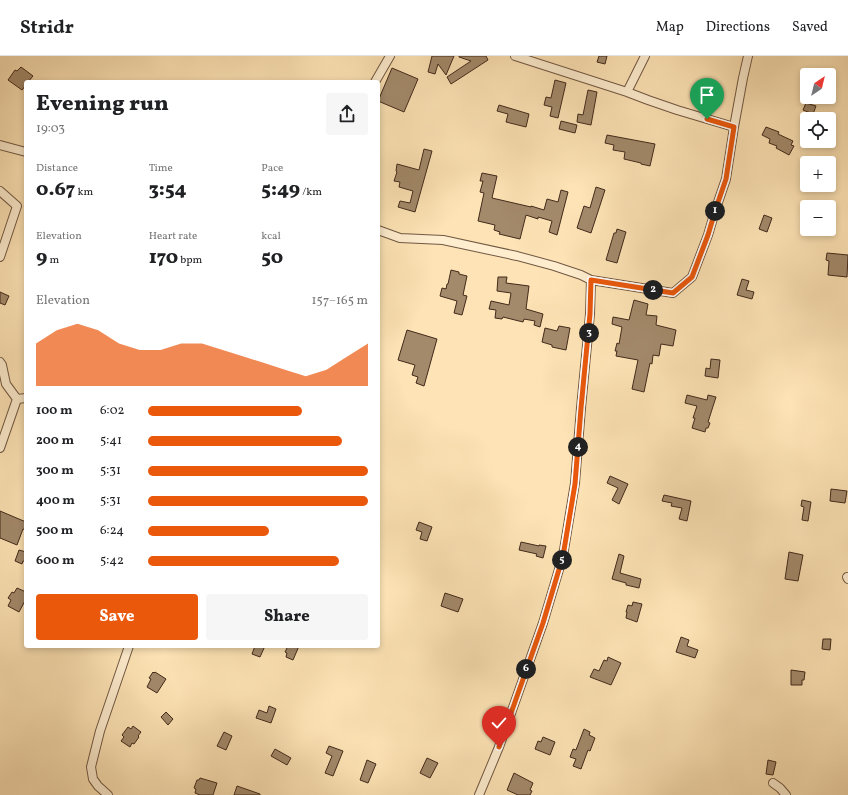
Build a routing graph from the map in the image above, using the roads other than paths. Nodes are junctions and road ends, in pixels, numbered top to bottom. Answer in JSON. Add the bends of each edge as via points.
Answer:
{"nodes":[{"id":1,"x":390,"y":56,"type":"edge"},
{"id":2,"x":516,"y":56,"type":"edge"},
{"id":3,"x":645,"y":56,"type":"edge"},
{"id":4,"x":748,"y":56,"type":"edge"},
{"id":5,"x":376,"y":80,"type":"edge"},
{"id":6,"x":627,"y":92,"type":"junction"},
{"id":7,"x":734,"y":127,"type":"junction"},
{"id":8,"x":0,"y":146,"type":"edge"},
{"id":9,"x":24,"y":152,"type":"edge"},
{"id":10,"x":0,"y":191,"type":"edge"},
{"id":11,"x":380,"y":231,"type":"edge"},
{"id":12,"x":0,"y":256,"type":"edge"},
{"id":13,"x":591,"y":280,"type":"junction"},
{"id":14,"x":0,"y":362,"type":"edge"},
{"id":15,"x":22,"y":398,"type":"edge"},
{"id":16,"x":0,"y":448,"type":"edge"},
{"id":17,"x":128,"y":648,"type":"edge"},
{"id":18,"x":773,"y":783,"type":"dead end"},
{"id":19,"x":108,"y":795,"type":"edge"},
{"id":20,"x":480,"y":795,"type":"edge"},
{"id":21,"x":786,"y":795,"type":"edge"}],
"edges":[{"from":1,"to":5,"type":"street"},
{"from":2,"to":6,"type":"street"},
{"from":3,"to":6,"type":"street"},
{"from":4,"to":7,"type":"street"},
{"from":6,"to":7,"type":"street"},
{"from":7,"to":13,"type":"street","via":[[726,179],[692,277],[673,293]]},
{"from":8,"to":9,"type":"street"},
{"from":10,"to":12,"type":"street","via":[[17,206]]},
{"from":11,"to":13,"type":"street","via":[[400,238],[443,240],[517,256]]},
{"from":13,"to":20,"type":"street","via":[[575,484],[563,556],[540,630]]},
{"from":14,"to":15,"type":"street","via":[[6,384]]},
{"from":15,"to":16,"type":"street"},
{"from":17,"to":19,"type":"street","via":[[100,731],[91,767],[93,779]]},
{"from":18,"to":21,"type":"street"}]}
